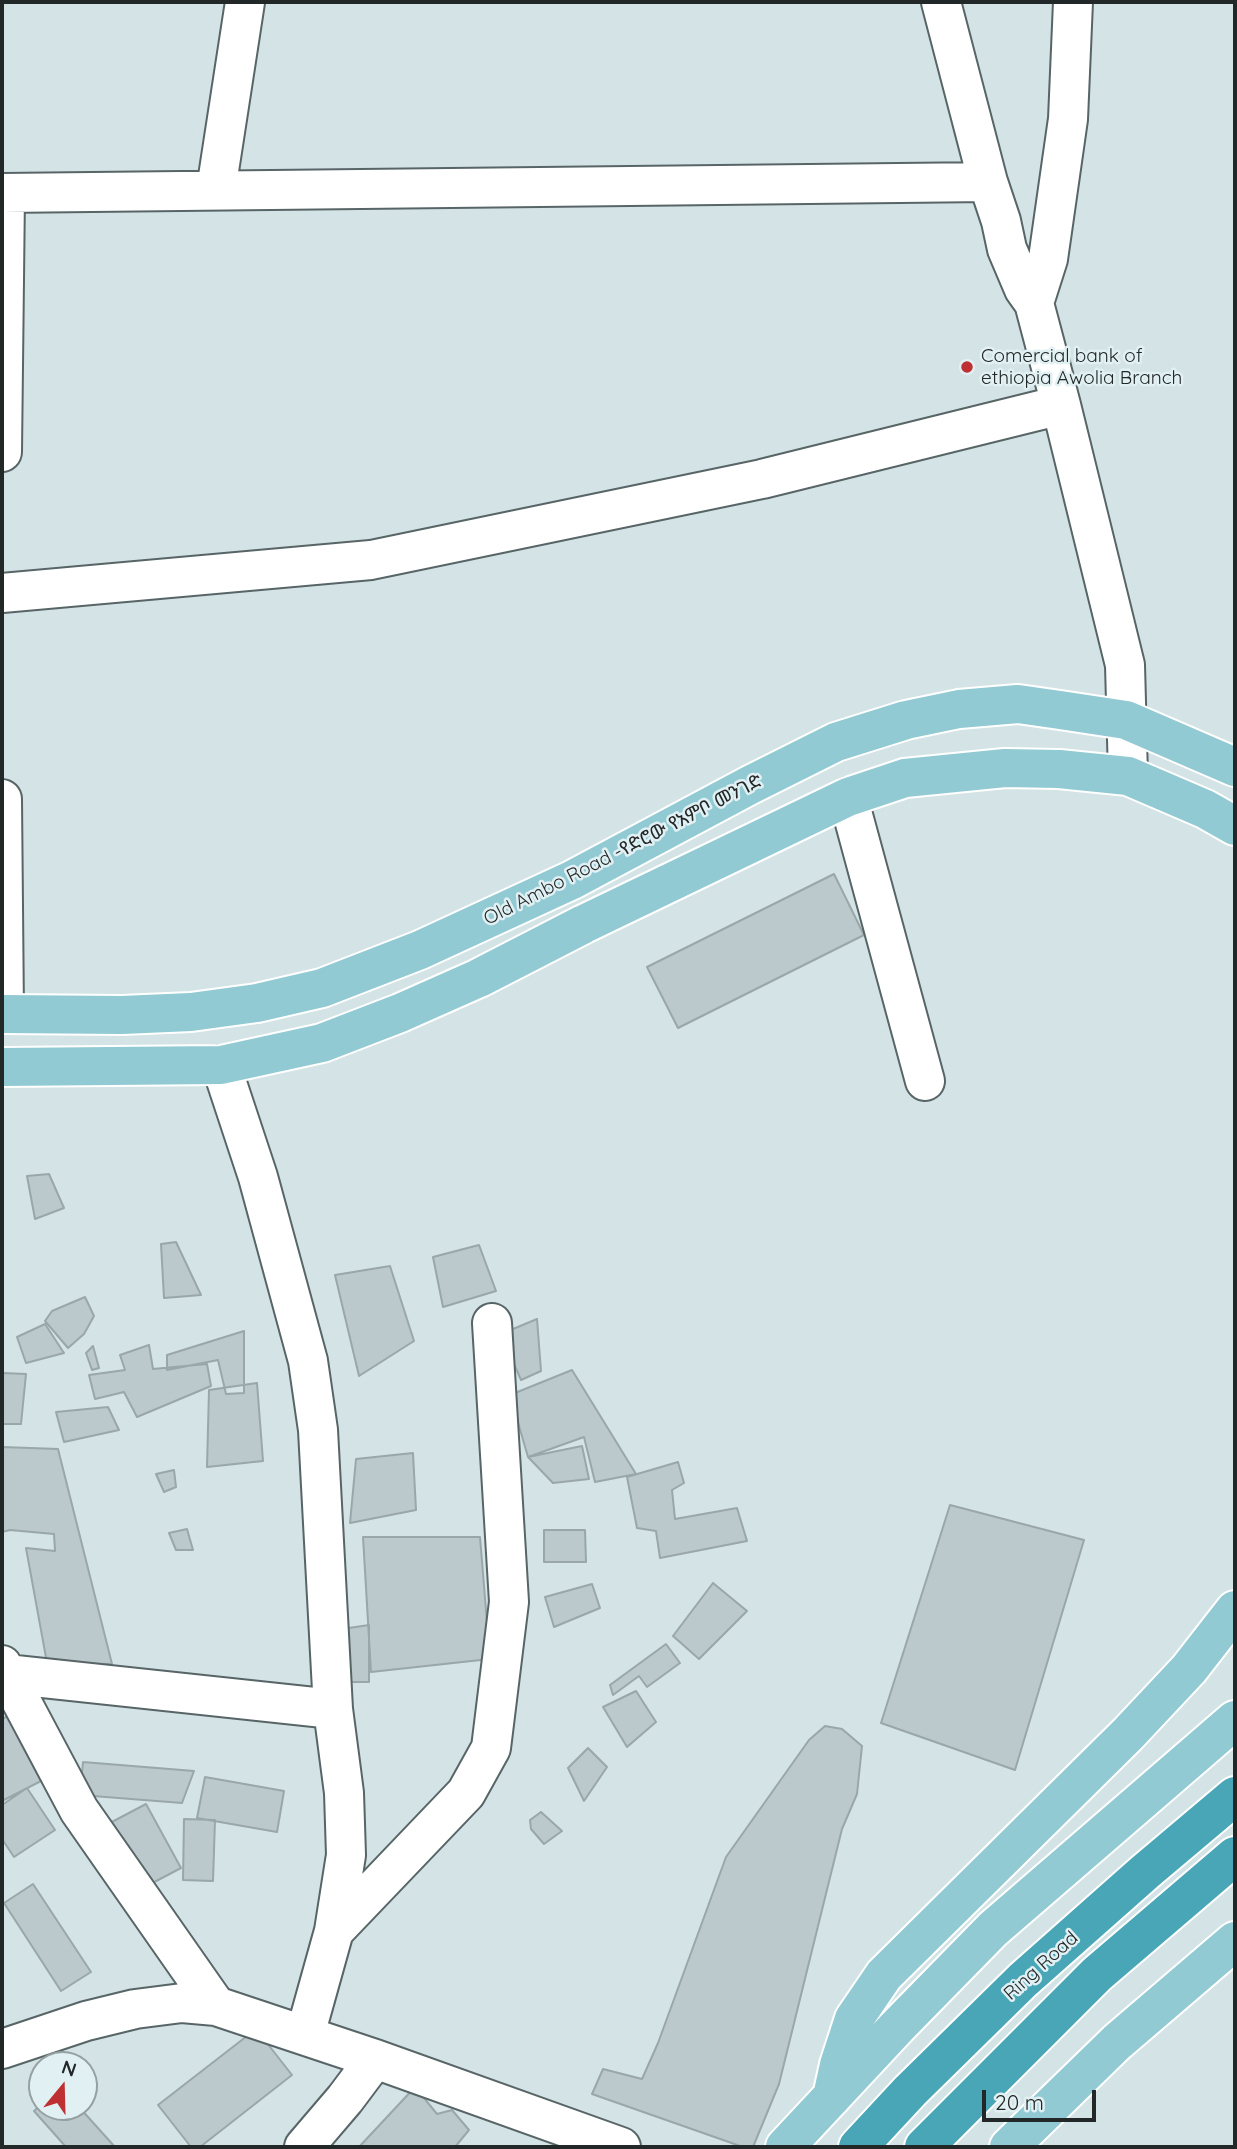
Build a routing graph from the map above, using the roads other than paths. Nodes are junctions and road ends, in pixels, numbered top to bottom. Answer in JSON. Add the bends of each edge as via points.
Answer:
{"nodes":[{"id":1,"x":245,"y":2,"type":"edge"},
{"id":2,"x":941,"y":2,"type":"edge"},
{"id":3,"x":1073,"y":2,"type":"edge"},
{"id":4,"x":988,"y":182,"type":"junction"},
{"id":5,"x":216,"y":190,"type":"junction"},
{"id":6,"x":3,"y":193,"type":"edge"},
{"id":7,"x":1034,"y":303,"type":"junction"},
{"id":8,"x":1061,"y":405,"type":"junction"},
{"id":9,"x":2,"y":452,"type":"edge"},
{"id":10,"x":2,"y":593,"type":"edge"},
{"id":11,"x":1126,"y":720,"type":"junction"},
{"id":12,"x":1235,"y":767,"type":"edge"},
{"id":13,"x":1128,"y":776,"type":"junction"},
{"id":14,"x":848,"y":797,"type":"junction"},
{"id":15,"x":2,"y":799,"type":"edge"},
{"id":16,"x":1235,"y":826,"type":"edge"},
{"id":17,"x":3,"y":1014,"type":"edge"},
{"id":18,"x":221,"y":1065,"type":"junction"},
{"id":19,"x":2,"y":1067,"type":"edge"},
{"id":20,"x":925,"y":1081,"type":"dead end"},
{"id":21,"x":492,"y":1323,"type":"dead end"},
{"id":22,"x":1235,"y":1610,"type":"edge"},
{"id":23,"x":4,"y":1670,"type":"edge"},
{"id":24,"x":333,"y":1709,"type":"junction"},
{"id":25,"x":1235,"y":1720,"type":"edge"},
{"id":26,"x":1235,"y":1796,"type":"edge"},
{"id":27,"x":1235,"y":1856,"type":"edge"},
{"id":28,"x":334,"y":1931,"type":"junction"},
{"id":29,"x":1235,"y":1941,"type":"edge"},
{"id":30,"x":216,"y":2006,"type":"junction"},
{"id":31,"x":305,"y":2035,"type":"junction"},
{"id":32,"x":2,"y":2049,"type":"edge"},
{"id":33,"x":375,"y":2059,"type":"junction"},
{"id":34,"x":832,"y":2097,"type":"junction"},
{"id":35,"x":304,"y":2147,"type":"edge"},
{"id":36,"x":621,"y":2147,"type":"edge"},
{"id":37,"x":785,"y":2147,"type":"edge"},
{"id":38,"x":858,"y":2147,"type":"edge"},
{"id":39,"x":924,"y":2147,"type":"edge"},
{"id":40,"x":1009,"y":2147,"type":"edge"}],
"edges":[{"from":1,"to":5,"type":"street"},
{"from":2,"to":4,"type":"street"},
{"from":3,"to":7,"type":"street","via":[[1068,118],[1048,259]]},
{"from":4,"to":5,"type":"street"},
{"from":4,"to":7,"type":"street","via":[[1007,249]]},
{"from":5,"to":6,"type":"street"},
{"from":6,"to":9,"type":"street"},
{"from":7,"to":8,"type":"street"},
{"from":8,"to":10,"type":"street","via":[[762,479],[370,560]]},
{"from":8,"to":11,"type":"street","via":[[1125,665]]},
{"from":11,"to":12,"type":"main road","name":"Old Ambo Road -የድሮው የአምቦ መንገድ"},
{"from":11,"to":13,"type":"street"},
{"from":11,"to":17,"type":"main road","name":"Old Ambo Road -የድሮው የአምቦ መንገድ","via":[[1018,704],[906,720],[836,742],[572,880],[420,950],[322,988],[191,1012]]},
{"from":13,"to":14,"type":"main road","via":[[1005,768],[905,778]]},
{"from":13,"to":16,"type":"main road"},
{"from":14,"to":18,"type":"main road","via":[[400,1013],[322,1043]]},
{"from":14,"to":20,"type":"street"},
{"from":15,"to":17,"type":"street"},
{"from":18,"to":19,"type":"main road"},
{"from":18,"to":24,"type":"street","via":[[258,1177],[309,1361]]},
{"from":21,"to":28,"type":"street","via":[[509,1602],[491,1748],[466,1793]]},
{"from":22,"to":34,"type":"main road","via":[[1189,1669],[1128,1734],[884,1975],[854,2019]]},
{"from":23,"to":24,"type":"street"},
{"from":23,"to":30,"type":"street","via":[[79,1810]]},
{"from":24,"to":28,"type":"street","via":[[345,1793],[346,1855]]},
{"from":25,"to":34,"type":"main road","via":[[993,1929]]},
{"from":26,"to":38,"type":"highway","name":"Ring Road","via":[[1023,1980]]},
{"from":27,"to":39,"type":"highway","via":[[1097,1974]]},
{"from":28,"to":31,"type":"street"},
{"from":29,"to":40,"type":"main road","via":[[1117,2042]]},
{"from":30,"to":31,"type":"street"},
{"from":30,"to":32,"type":"street","via":[[182,2003],[135,2010]]},
{"from":31,"to":33,"type":"street"},
{"from":33,"to":35,"type":"street"},
{"from":33,"to":36,"type":"street"},
{"from":34,"to":37,"type":"main road"}]}
